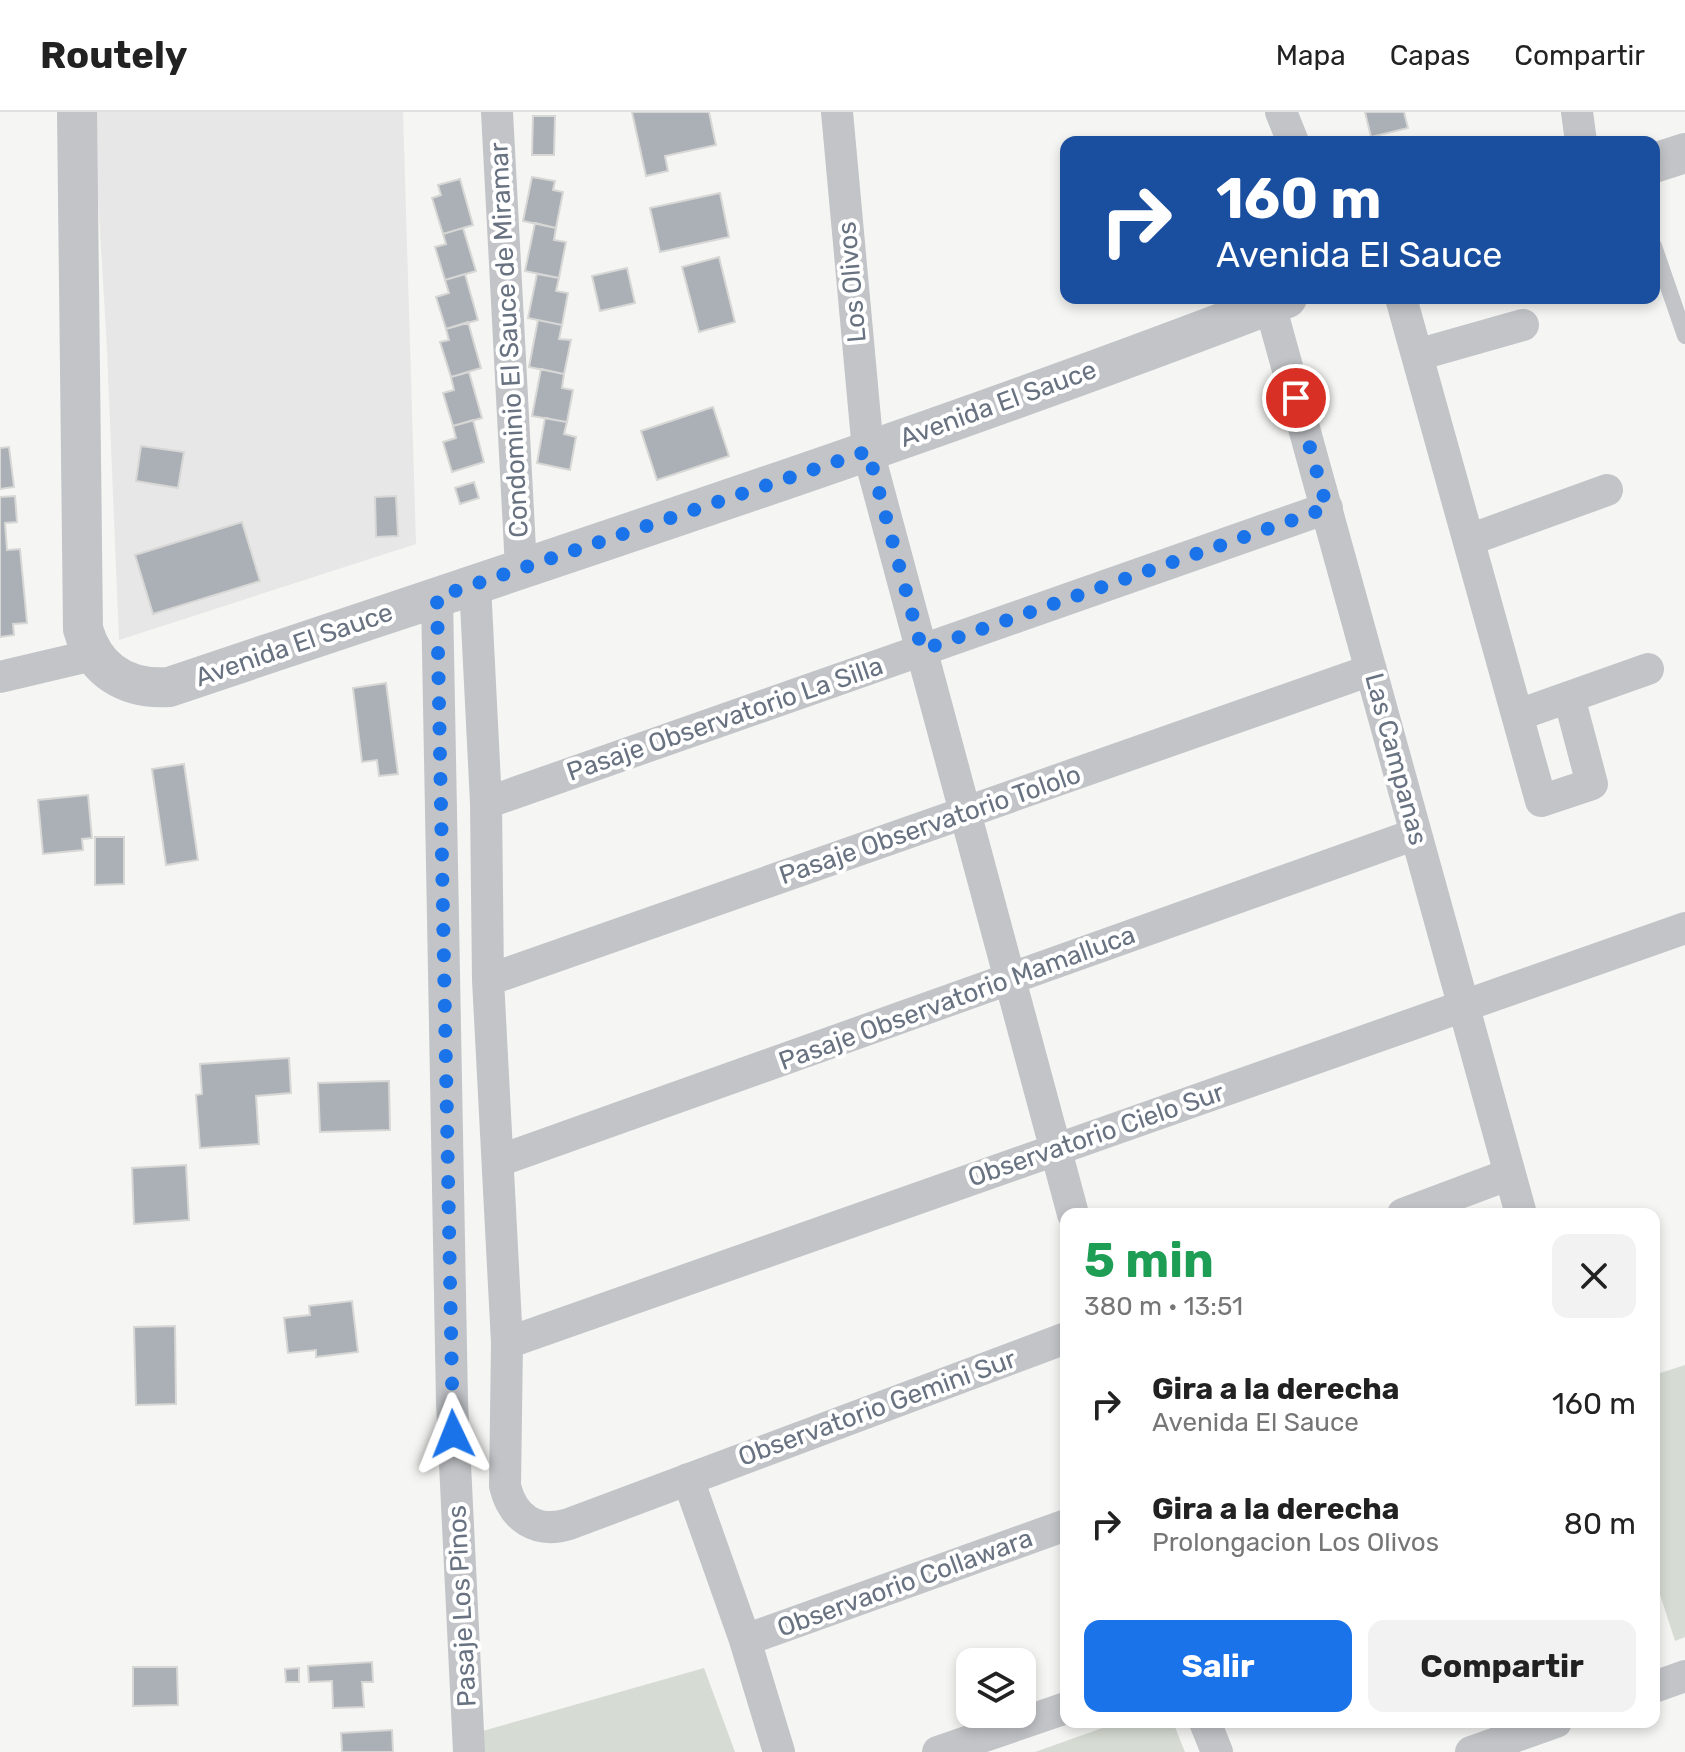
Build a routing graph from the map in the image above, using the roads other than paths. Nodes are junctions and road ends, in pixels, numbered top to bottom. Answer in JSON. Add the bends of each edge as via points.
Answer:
{"nodes":[{"id":1,"x":77,"y":112,"type":"edge"},
{"id":2,"x":497,"y":112,"type":"edge"},
{"id":3,"x":837,"y":112,"type":"edge"},
{"id":4,"x":1281,"y":112,"type":"edge"},
{"id":5,"x":1577,"y":112,"type":"edge"},
{"id":6,"x":1291,"y":136,"type":"edge"},
{"id":7,"x":1580,"y":136,"type":"edge"},
{"id":8,"x":1685,"y":153,"type":"edge"},
{"id":9,"x":1660,"y":161,"type":"edge"},
{"id":10,"x":1660,"y":263,"type":"edge"},
{"id":11,"x":1271,"y":304,"type":"edge"},
{"id":12,"x":1280,"y":304,"type":"edge"},
{"id":13,"x":1403,"y":304,"type":"edge"},
{"id":14,"x":1523,"y":325,"type":"dead end"},
{"id":15,"x":1685,"y":336,"type":"edge"},
{"id":16,"x":1417,"y":355,"type":"junction"},
{"id":17,"x":868,"y":451,"type":"junction"},
{"id":18,"x":1607,"y":490,"type":"dead end"},
{"id":19,"x":1327,"y":508,"type":"junction"},
{"id":20,"x":1469,"y":540,"type":"junction"},
{"id":21,"x":521,"y":568,"type":"junction"},
{"id":22,"x":475,"y":584,"type":"junction"},
{"id":23,"x":437,"y":597,"type":"junction"},
{"id":24,"x":922,"y":650,"type":"junction"},
{"id":25,"x":93,"y":655,"type":"junction"},
{"id":26,"x":1648,"y":669,"type":"dead end"},
{"id":27,"x":1371,"y":670,"type":"junction"},
{"id":28,"x":0,"y":677,"type":"edge"},
{"id":29,"x":1569,"y":697,"type":"junction"},
{"id":30,"x":1518,"y":715,"type":"junction"},
{"id":31,"x":486,"y":803,"type":"junction"},
{"id":32,"x":965,"y":812,"type":"junction"},
{"id":33,"x":1416,"y":834,"type":"junction"},
{"id":34,"x":1685,"y":928,"type":"edge"},
{"id":35,"x":1009,"y":979,"type":"junction"},
{"id":36,"x":488,"y":980,"type":"junction"},
{"id":37,"x":1464,"y":1005,"type":"junction"},
{"id":38,"x":1056,"y":1150,"type":"junction"},
{"id":39,"x":498,"y":1161,"type":"junction"},
{"id":40,"x":1510,"y":1174,"type":"junction"},
{"id":41,"x":1071,"y":1208,"type":"edge"},
{"id":42,"x":1419,"y":1208,"type":"edge"},
{"id":43,"x":1519,"y":1208,"type":"edge"},
{"id":44,"x":1060,"y":1340,"type":"edge"},
{"id":45,"x":507,"y":1343,"type":"junction"},
{"id":46,"x":688,"y":1479,"type":"junction"},
{"id":47,"x":1060,"y":1527,"type":"edge"},
{"id":48,"x":745,"y":1640,"type":"junction"},
{"id":49,"x":1685,"y":1676,"type":"edge"},
{"id":50,"x":1660,"y":1685,"type":"edge"},
{"id":51,"x":1060,"y":1710,"type":"edge"},
{"id":52,"x":1207,"y":1728,"type":"edge"},
{"id":53,"x":1539,"y":1728,"type":"edge"},
{"id":54,"x":469,"y":1752,"type":"edge"},
{"id":55,"x":779,"y":1752,"type":"edge"},
{"id":56,"x":938,"y":1752,"type":"edge"},
{"id":57,"x":1217,"y":1752,"type":"edge"},
{"id":58,"x":1471,"y":1752,"type":"edge"}],
"edges":[{"from":1,"to":25,"type":"street","via":[[83,629]]},
{"from":2,"to":21,"type":"street","name":"Condominio El Sauce de Miramar"},
{"from":3,"to":17,"type":"street","name":"Los Olivos"},
{"from":4,"to":6,"type":"street"},
{"from":5,"to":7,"type":"street"},
{"from":8,"to":9,"type":"street"},
{"from":10,"to":15,"type":"lane"},
{"from":11,"to":17,"type":"street","name":"Avenida El Sauce"},
{"from":12,"to":19,"type":"street","name":"Las Campanas"},
{"from":13,"to":16,"type":"street"},
{"from":14,"to":16,"type":"street"},
{"from":16,"to":20,"type":"street"},
{"from":17,"to":21,"type":"street","name":"Avenida El Sauce"},
{"from":17,"to":24,"type":"street","name":"Los Olivos"},
{"from":18,"to":20,"type":"street"},
{"from":19,"to":24,"type":"street","name":"Pasaje Observatorio La Silla"},
{"from":19,"to":27,"type":"street","name":"Las Campanas"},
{"from":20,"to":30,"type":"street"},
{"from":21,"to":22,"type":"street","name":"Avenida El Sauce"},
{"from":22,"to":23,"type":"street","name":"Avenida El Sauce"},
{"from":22,"to":31,"type":"street","name":"Observatorio Gemini Sur"},
{"from":23,"to":25,"type":"street","name":"Avenida El Sauce","via":[[169,687],[123,681]]},
{"from":23,"to":54,"type":"street","name":"Pasaje Los Pinos","via":[[452,1402]]},
{"from":24,"to":31,"type":"street","name":"Pasaje Observatorio La Silla"},
{"from":24,"to":32,"type":"street","name":"Los Olivos"},
{"from":25,"to":28,"type":"street"},
{"from":26,"to":29,"type":"street"},
{"from":27,"to":32,"type":"street","name":"Pasaje Observatorio Tololo"},
{"from":27,"to":33,"type":"street","name":"Las Campanas"},
{"from":29,"to":30,"type":"street"},
{"from":29,"to":30,"type":"street","via":[[1592,784],[1541,801]]},
{"from":31,"to":36,"type":"street","name":"Observatorio Gemini Sur"},
{"from":32,"to":35,"type":"street","name":"Los Olivos"},
{"from":32,"to":36,"type":"street","name":"Pasaje Observatorio Tololo"},
{"from":33,"to":35,"type":"street","name":"Pasaje Observatorio Mamalluca"},
{"from":33,"to":37,"type":"street","name":"Las Campanas"},
{"from":34,"to":37,"type":"street","name":"Observatorio Cielo Sur"},
{"from":35,"to":38,"type":"street","name":"Los Olivos"},
{"from":35,"to":39,"type":"street","name":"Pasaje Observatorio Mamalluca"},
{"from":36,"to":39,"type":"street","name":"Observatorio Gemini Sur"},
{"from":37,"to":38,"type":"street","name":"Observatorio Cielo Sur"},
{"from":37,"to":40,"type":"street","name":"Las Campanas"},
{"from":38,"to":41,"type":"street","name":"Los Olivos"},
{"from":38,"to":45,"type":"street","name":"Observatorio Cielo Sur"},
{"from":39,"to":45,"type":"street","name":"Observatorio Gemini Sur"},
{"from":40,"to":42,"type":"street"},
{"from":40,"to":43,"type":"street","name":"Las Campanas"},
{"from":44,"to":46,"type":"street","name":"Observatorio Gemini Sur"},
{"from":45,"to":46,"type":"street","name":"Observatorio Gemini Sur","via":[[505,1486],[516,1513],[528,1523],[556,1529]]},
{"from":46,"to":48,"type":"street"},
{"from":47,"to":48,"type":"street","name":"Observaorio Collawara"},
{"from":48,"to":55,"type":"street"},
{"from":49,"to":50,"type":"street"},
{"from":51,"to":56,"type":"street"},
{"from":52,"to":57,"type":"street"},
{"from":53,"to":58,"type":"street"}]}
